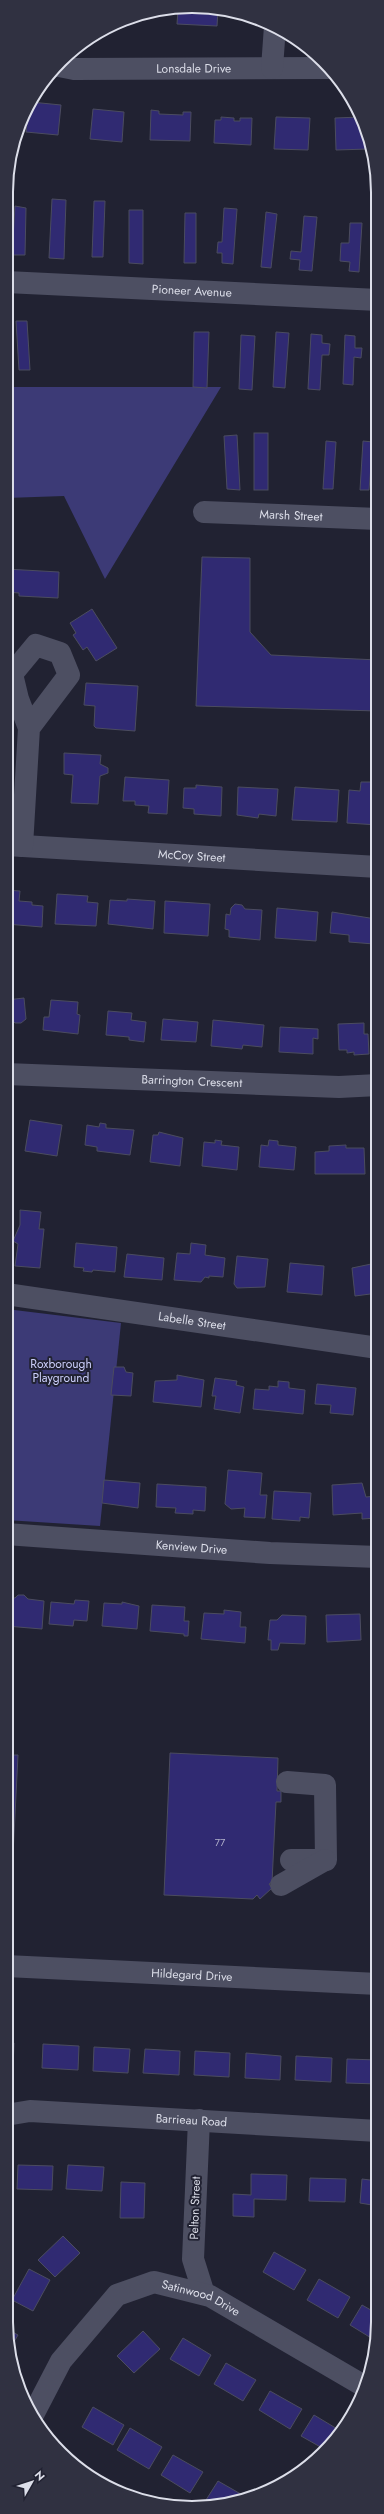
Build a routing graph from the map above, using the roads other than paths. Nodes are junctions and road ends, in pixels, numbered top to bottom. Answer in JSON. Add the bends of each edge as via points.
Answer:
{"nodes":[{"id":1,"x":275,"y":33,"type":"edge"},
{"id":2,"x":63,"y":67,"type":"edge"},
{"id":3,"x":272,"y":68,"type":"junction"},
{"id":4,"x":322,"y":68,"type":"edge"},
{"id":5,"x":13,"y":282,"type":"edge"},
{"id":6,"x":371,"y":300,"type":"edge"},
{"id":7,"x":204,"y":512,"type":"dead end"},
{"id":8,"x":371,"y":519,"type":"edge"},
{"id":9,"x":29,"y":728,"type":"dead end"},
{"id":10,"x":14,"y":845,"type":"edge"},
{"id":11,"x":371,"y":867,"type":"edge"},
{"id":12,"x":13,"y":1074,"type":"edge"},
{"id":13,"x":371,"y":1085,"type":"edge"},
{"id":14,"x":13,"y":1295,"type":"edge"},
{"id":15,"x":371,"y":1347,"type":"edge"},
{"id":16,"x":13,"y":1535,"type":"edge"},
{"id":17,"x":371,"y":1557,"type":"edge"},
{"id":18,"x":286,"y":1782,"type":"dead end"},
{"id":19,"x":291,"y":1860,"type":"dead end"},
{"id":20,"x":326,"y":1860,"type":"junction"},
{"id":21,"x":281,"y":1886,"type":"dead end"},
{"id":22,"x":13,"y":1966,"type":"edge"},
{"id":23,"x":371,"y":1984,"type":"edge"},
{"id":24,"x":13,"y":2114,"type":"edge"},
{"id":25,"x":199,"y":2120,"type":"junction"},
{"id":26,"x":371,"y":2131,"type":"edge"},
{"id":27,"x":204,"y":2294,"type":"junction"},
{"id":28,"x":360,"y":2384,"type":"edge"},
{"id":29,"x":36,"y":2410,"type":"edge"}],
"edges":[{"from":1,"to":3,"type":"street"},
{"from":2,"to":3,"type":"street","name":"Lonsdale Drive","via":[[74,69]]},
{"from":3,"to":4,"type":"street","name":"Lonsdale Drive"},
{"from":5,"to":6,"type":"street","name":"Pioneer Avenue"},
{"from":7,"to":8,"type":"street","name":"Marsh Street"},
{"from":9,"to":10,"type":"street"},
{"from":10,"to":11,"type":"street","name":"McCoy Street"},
{"from":12,"to":13,"type":"street","name":"Barrington Crescent","via":[[339,1087]]},
{"from":14,"to":15,"type":"street","name":"Labelle Street"},
{"from":16,"to":17,"type":"street","name":"Kenview Drive","via":[[270,1553]]},
{"from":18,"to":20,"type":"street","via":[[325,1785]]},
{"from":19,"to":20,"type":"street"},
{"from":20,"to":21,"type":"street"},
{"from":22,"to":23,"type":"street","name":"Hildegard Drive"},
{"from":24,"to":25,"type":"street","name":"Barrieau Road","via":[[30,2111]]},
{"from":25,"to":26,"type":"street","name":"Barrieau Road"},
{"from":25,"to":27,"type":"street","name":"Pelton Street","via":[[193,2259]]},
{"from":27,"to":28,"type":"street","name":"Satinwood Drive"},
{"from":27,"to":29,"type":"street","name":"Satinwood Drive","via":[[154,2282],[117,2295],[61,2361]]}]}
